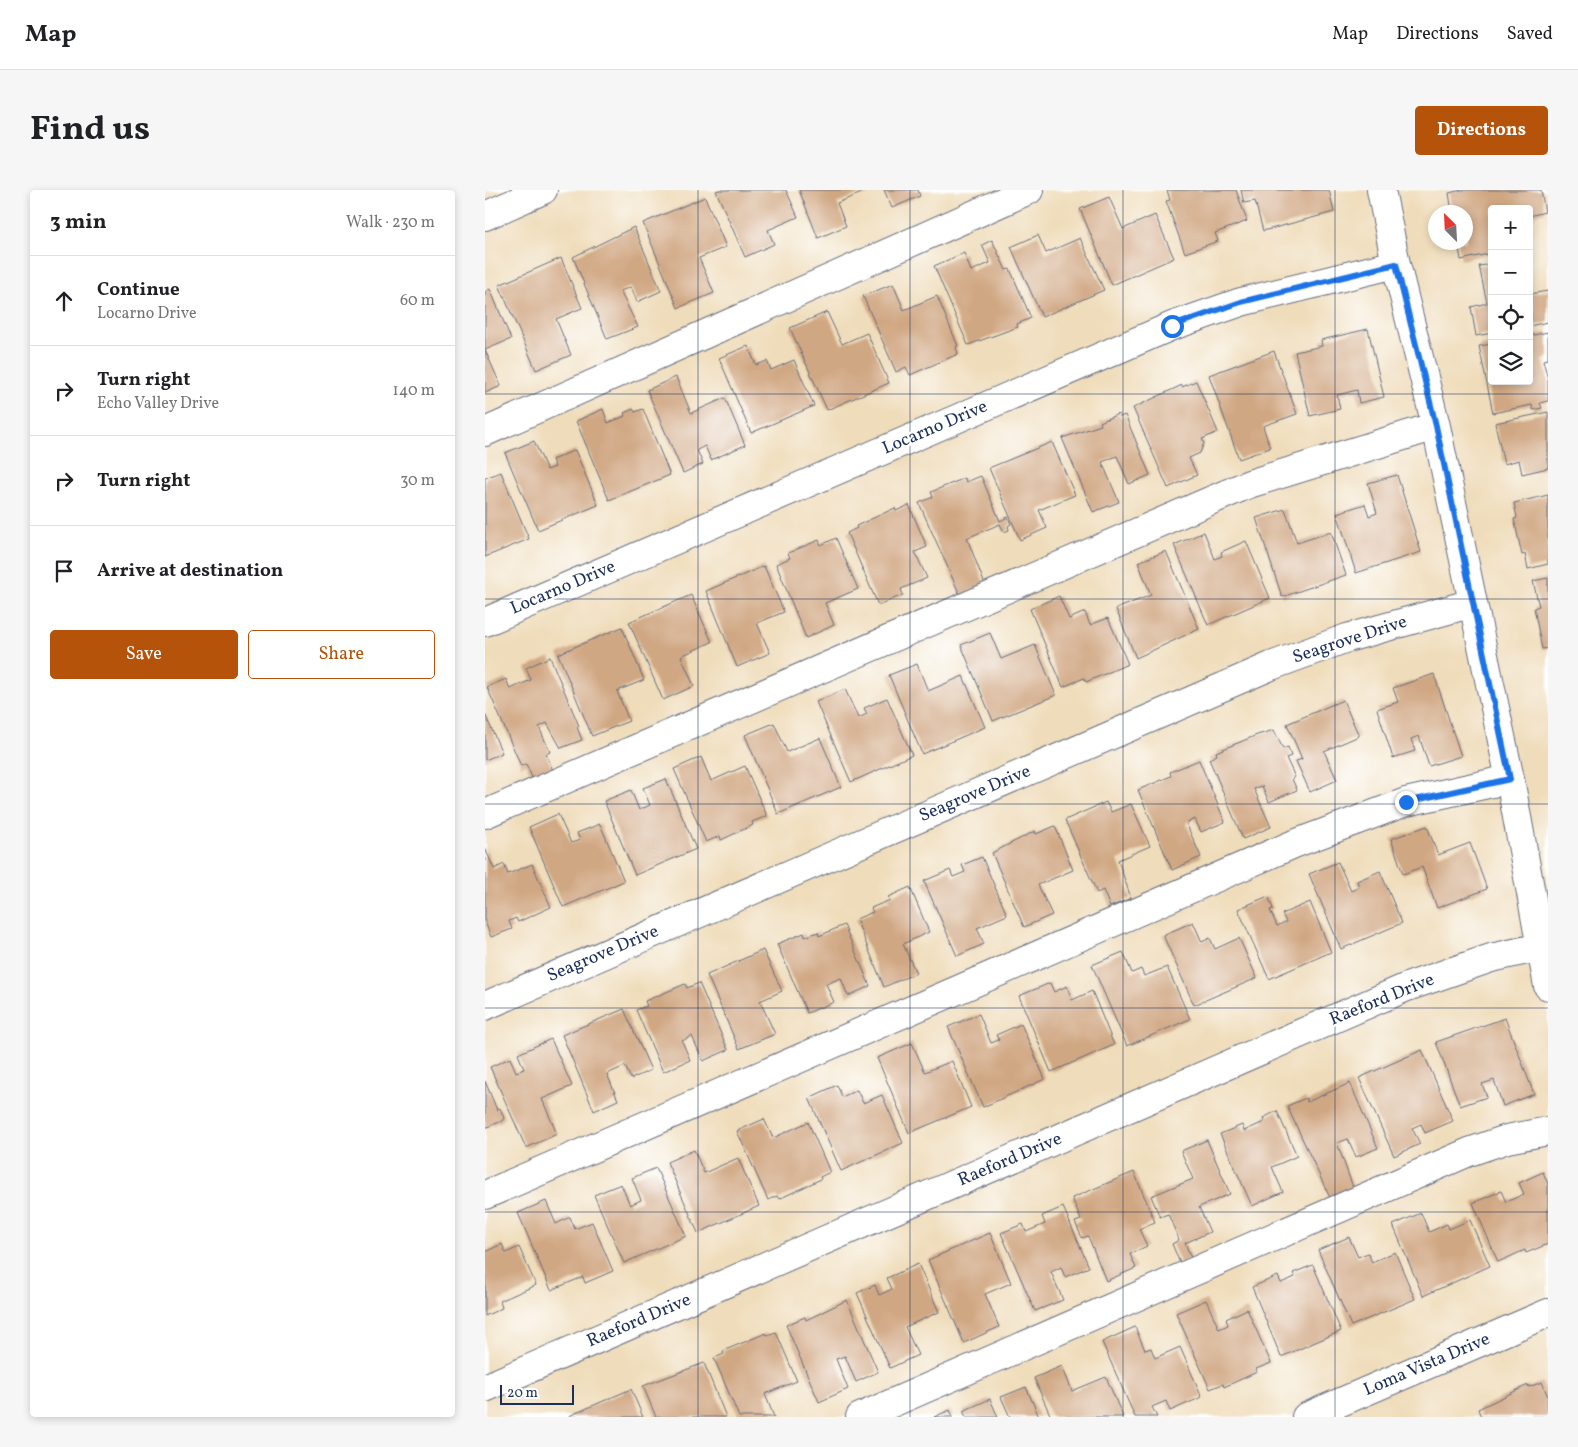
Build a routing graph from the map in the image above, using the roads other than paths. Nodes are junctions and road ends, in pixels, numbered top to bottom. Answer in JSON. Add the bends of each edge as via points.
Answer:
{"nodes":[{"id":1,"x":543,"y":190,"type":"edge"},
{"id":2,"x":1029,"y":190,"type":"edge"},
{"id":3,"x":1381,"y":190,"type":"edge"},
{"id":4,"x":486,"y":213,"type":"edge"},
{"id":5,"x":1396,"y":264,"type":"junction"},
{"id":6,"x":1436,"y":426,"type":"junction"},
{"id":7,"x":485,"y":432,"type":"edge"},
{"id":8,"x":1473,"y":603,"type":"junction"},
{"id":9,"x":485,"y":622,"type":"edge"},
{"id":10,"x":1510,"y":779,"type":"junction"},
{"id":11,"x":485,"y":814,"type":"edge"},
{"id":12,"x":1541,"y":947,"type":"junction"},
{"id":13,"x":1548,"y":986,"type":"edge"},
{"id":14,"x":485,"y":1006,"type":"edge"},
{"id":15,"x":1548,"y":1131,"type":"edge"},
{"id":16,"x":485,"y":1195,"type":"edge"},
{"id":17,"x":1548,"y":1313,"type":"edge"},
{"id":18,"x":485,"y":1388,"type":"edge"},
{"id":19,"x":860,"y":1417,"type":"edge"},
{"id":20,"x":1306,"y":1417,"type":"edge"}],
"edges":[{"from":1,"to":4,"type":"street"},
{"from":2,"to":7,"type":"street"},
{"from":3,"to":5,"type":"street"},
{"from":5,"to":6,"type":"street"},
{"from":5,"to":9,"type":"street","name":"Locarno Drive","via":[[1241,302],[1172,326]]},
{"from":6,"to":8,"type":"street"},
{"from":6,"to":11,"type":"street","via":[[1249,484]]},
{"from":8,"to":10,"type":"street"},
{"from":8,"to":14,"type":"street","name":"Seagrove Drive","via":[[1347,638],[1271,666]]},
{"from":10,"to":12,"type":"street"},
{"from":10,"to":16,"type":"street","via":[[1406,802],[1293,844]]},
{"from":12,"to":13,"type":"street"},
{"from":12,"to":18,"type":"street","name":"Raeford Drive","via":[[1491,958],[1407,987]]},
{"from":15,"to":19,"type":"street","via":[[1507,1139],[1469,1152]]},
{"from":17,"to":20,"type":"street","name":"Loma Vista Drive"}]}
